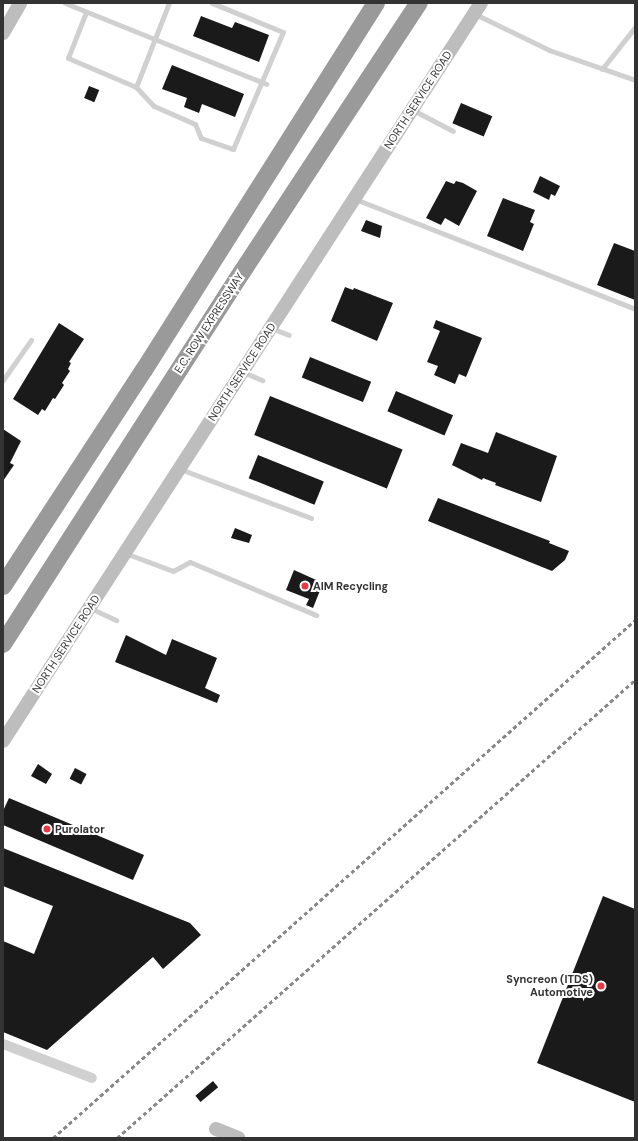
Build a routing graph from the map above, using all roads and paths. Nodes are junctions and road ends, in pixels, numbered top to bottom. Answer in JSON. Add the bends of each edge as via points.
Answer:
{"nodes":[{"id":1,"x":20,"y":3,"type":"edge"},
{"id":2,"x":65,"y":3,"type":"edge"},
{"id":3,"x":169,"y":3,"type":"edge"},
{"id":4,"x":212,"y":3,"type":"edge"},
{"id":5,"x":376,"y":3,"type":"edge"},
{"id":6,"x":418,"y":5,"type":"edge"},
{"id":7,"x":478,"y":8,"type":"edge"},
{"id":8,"x":86,"y":12,"type":"junction"},
{"id":9,"x":635,"y":27,"type":"edge"},
{"id":10,"x":3,"y":33,"type":"edge"},
{"id":11,"x":155,"y":40,"type":"junction"},
{"id":12,"x":602,"y":69,"type":"junction"},
{"id":13,"x":635,"y":80,"type":"edge"},
{"id":14,"x":264,"y":84,"type":"junction"},
{"id":15,"x":136,"y":87,"type":"junction"},
{"id":16,"x":412,"y":109,"type":"junction"},
{"id":17,"x":453,"y":131,"type":"dead end"},
{"id":18,"x":354,"y":199,"type":"junction"},
{"id":19,"x":635,"y":309,"type":"edge"},
{"id":20,"x":270,"y":328,"type":"junction"},
{"id":21,"x":289,"y":335,"type":"dead end"},
{"id":22,"x":31,"y":340,"type":"dead end"},
{"id":23,"x":242,"y":372,"type":"junction"},
{"id":24,"x":3,"y":380,"type":"edge"},
{"id":25,"x":262,"y":380,"type":"dead end"},
{"id":26,"x":180,"y":468,"type":"junction"},
{"id":27,"x":311,"y":518,"type":"dead end"},
{"id":28,"x":125,"y":553,"type":"junction"},
{"id":29,"x":3,"y":586,"type":"edge"},
{"id":30,"x":89,"y":608,"type":"junction"},
{"id":31,"x":316,"y":615,"type":"dead end"},
{"id":32,"x":116,"y":620,"type":"dead end"},
{"id":33,"x":3,"y":644,"type":"edge"},
{"id":34,"x":3,"y":740,"type":"edge"},
{"id":35,"x":3,"y":1044,"type":"edge"},
{"id":36,"x":92,"y":1078,"type":"dead end"},
{"id":37,"x":216,"y":1129,"type":"dead end"},
{"id":38,"x":238,"y":1138,"type":"edge"}],
"edges":[{"from":1,"to":10,"type":"street"},
{"from":2,"to":8,"type":"lane"},
{"from":3,"to":11,"type":"lane"},
{"from":4,"to":14,"type":"lane","via":[[284,32]]},
{"from":5,"to":29,"type":"highway","via":[[148,364]]},
{"from":6,"to":33,"type":"highway","name":"E.C. ROW EXPRESSWAY","via":[[242,272]]},
{"from":7,"to":12,"type":"lane","via":[[549,50]]},
{"from":7,"to":16,"type":"street","name":"NORTH SERVICE ROAD"},
{"from":8,"to":11,"type":"lane"},
{"from":8,"to":15,"type":"lane","via":[[68,58]]},
{"from":9,"to":12,"type":"lane"},
{"from":11,"to":14,"type":"lane"},
{"from":11,"to":15,"type":"lane"},
{"from":12,"to":13,"type":"lane"},
{"from":14,"to":15,"type":"lane","via":[[233,149],[202,138],[195,124],[154,106]]},
{"from":16,"to":17,"type":"lane"},
{"from":16,"to":18,"type":"street","name":"NORTH SERVICE ROAD"},
{"from":18,"to":19,"type":"lane"},
{"from":18,"to":20,"type":"street","name":"NORTH SERVICE ROAD"},
{"from":20,"to":21,"type":"lane"},
{"from":20,"to":23,"type":"street","name":"NORTH SERVICE ROAD"},
{"from":22,"to":24,"type":"lane"},
{"from":23,"to":25,"type":"lane"},
{"from":23,"to":26,"type":"street","name":"NORTH SERVICE ROAD"},
{"from":26,"to":27,"type":"lane"},
{"from":26,"to":28,"type":"street","name":"NORTH SERVICE ROAD"},
{"from":28,"to":30,"type":"street","name":"NORTH SERVICE ROAD"},
{"from":28,"to":31,"type":"lane","via":[[173,571],[190,562]]},
{"from":30,"to":32,"type":"lane"},
{"from":30,"to":34,"type":"street","name":"NORTH SERVICE ROAD"},
{"from":35,"to":36,"type":"street"},
{"from":37,"to":38,"type":"street"}]}
